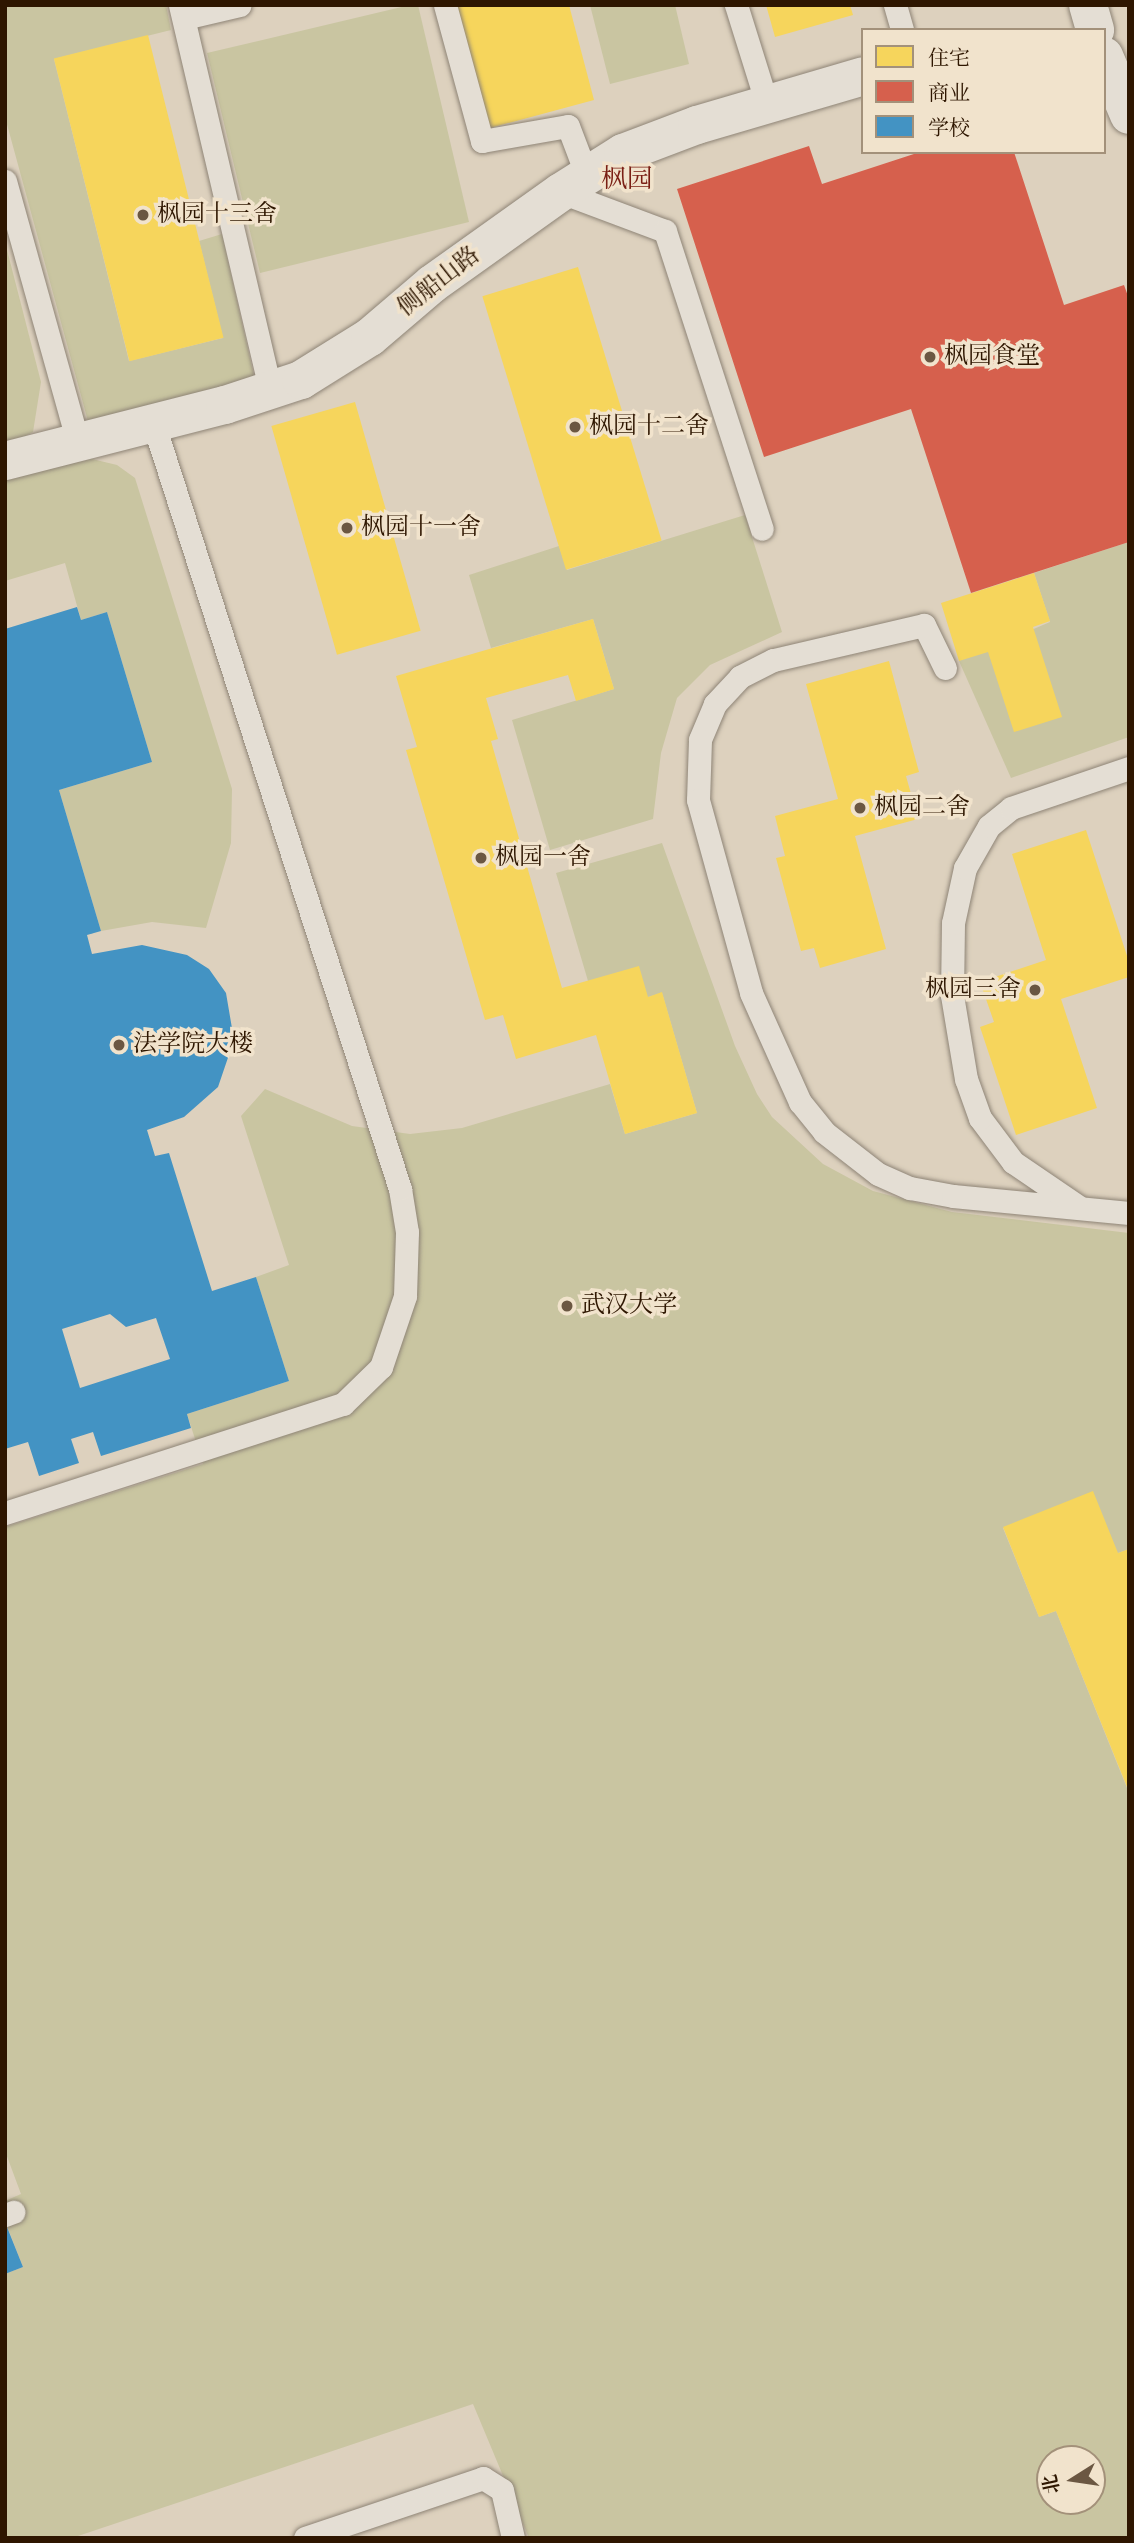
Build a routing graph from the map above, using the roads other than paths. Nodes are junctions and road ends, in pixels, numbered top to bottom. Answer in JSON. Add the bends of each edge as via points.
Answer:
{"nodes":[{"id":1,"x":240,"y":5,"type":"edge"},
{"id":2,"x":445,"y":5,"type":"edge"},
{"id":3,"x":736,"y":5,"type":"edge"},
{"id":4,"x":895,"y":5,"type":"edge"},
{"id":5,"x":1088,"y":5,"type":"edge"},
{"id":6,"x":182,"y":12,"type":"edge"},
{"id":7,"x":901,"y":28,"type":"edge"},
{"id":8,"x":1094,"y":28,"type":"edge"},
{"id":9,"x":861,"y":77,"type":"edge"},
{"id":10,"x":767,"y":104,"type":"junction"},
{"id":11,"x":5,"y":181,"type":"edge"},
{"id":12,"x":574,"y":184,"type":"junction"},
{"id":13,"x":271,"y":392,"type":"junction"},
{"id":14,"x":154,"y":425,"type":"junction"},
{"id":15,"x":78,"y":443,"type":"junction"},
{"id":16,"x":5,"y":461,"type":"edge"},
{"id":17,"x":762,"y":529,"type":"dead end"},
{"id":18,"x":945,"y":668,"type":"dead end"},
{"id":19,"x":1129,"y":768,"type":"edge"},
{"id":20,"x":1080,"y":1208,"type":"junction"},
{"id":21,"x":1129,"y":1213,"type":"edge"},
{"id":22,"x":5,"y":1513,"type":"edge"},
{"id":23,"x":305,"y":2538,"type":"edge"},
{"id":24,"x":513,"y":2538,"type":"edge"}],
"edges":[{"from":1,"to":6,"type":"lane"},
{"from":2,"to":12,"type":"lane","via":[[482,141],[568,126]]},
{"from":3,"to":10,"type":"lane"},
{"from":4,"to":7,"type":"lane"},
{"from":5,"to":8,"type":"street"},
{"from":6,"to":13,"type":"lane"},
{"from":9,"to":10,"type":"street","name":"侧船山路"},
{"from":10,"to":12,"type":"street","name":"侧船山路","via":[[623,153]]},
{"from":11,"to":15,"type":"lane"},
{"from":12,"to":13,"type":"street","name":"侧船山路","via":[[432,284],[370,337],[325,367]]},
{"from":12,"to":17,"type":"lane","via":[[665,231]]},
{"from":13,"to":14,"type":"street","name":"侧船山路"},
{"from":14,"to":15,"type":"street","name":"侧船山路"},
{"from":14,"to":22,"type":"lane","via":[[400,1189],[407,1232],[405,1296],[381,1367],[343,1404]]},
{"from":15,"to":16,"type":"street","name":"侧船山路"},
{"from":18,"to":20,"type":"lane","via":[[924,625],[773,660],[740,677],[715,704],[700,740],[698,800],[713,861],[751,993],[779,1063],[800,1102],[824,1132],[878,1174],[910,1188],[1023,1205]]},
{"from":19,"to":20,"type":"lane","via":[[1011,807],[989,826],[965,868],[953,923],[952,995],[966,1079],[980,1118],[1013,1162]]},
{"from":20,"to":21,"type":"lane"},
{"from":23,"to":24,"type":"lane","via":[[483,2478],[502,2490]]}]}
